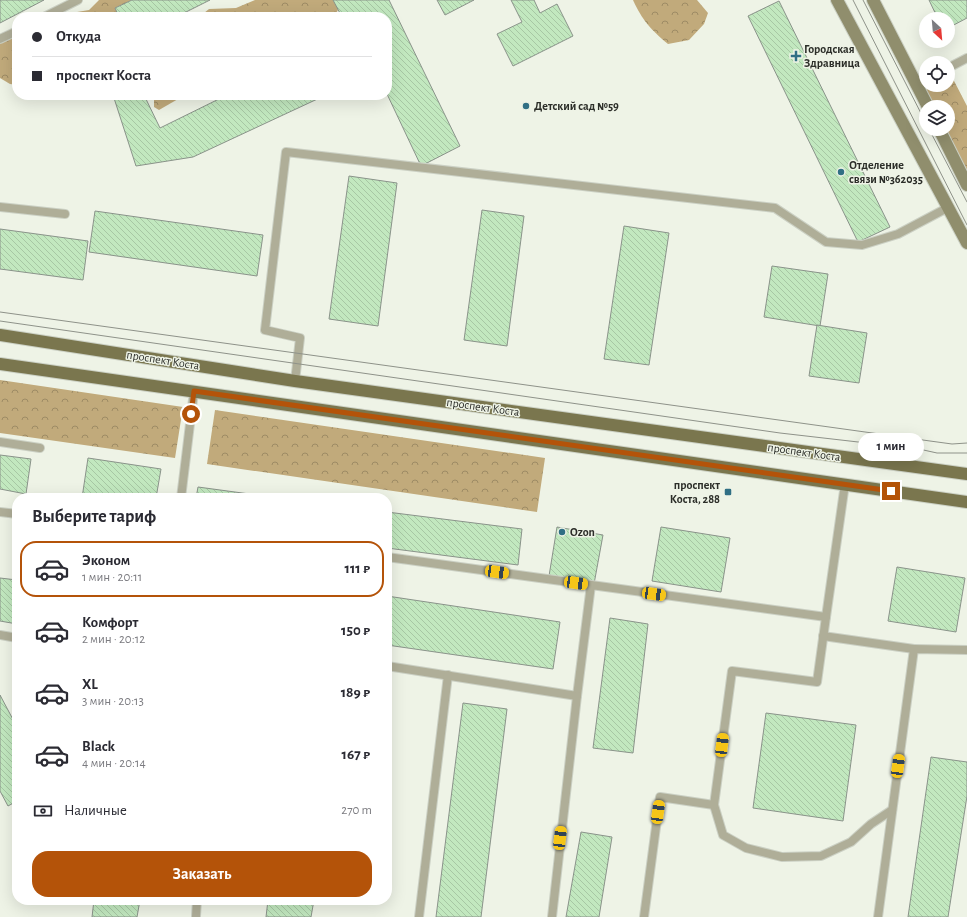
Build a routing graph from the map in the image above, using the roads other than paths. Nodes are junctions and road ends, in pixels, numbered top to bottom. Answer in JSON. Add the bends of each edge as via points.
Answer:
{"nodes":[{"id":1,"x":78,"y":0,"type":"edge"},
{"id":2,"x":837,"y":0,"type":"edge"},
{"id":3,"x":874,"y":0,"type":"edge"},
{"id":4,"x":54,"y":12,"type":"edge"},
{"id":5,"x":12,"y":33,"type":"edge"},
{"id":6,"x":0,"y":39,"type":"edge"},
{"id":7,"x":967,"y":58,"type":"edge"},
{"id":8,"x":955,"y":64,"type":"edge"},
{"id":9,"x":919,"y":78,"type":"edge"},
{"id":10,"x":942,"y":136,"type":"edge"},
{"id":11,"x":967,"y":185,"type":"edge"},
{"id":12,"x":0,"y":207,"type":"edge"},
{"id":13,"x":949,"y":207,"type":"junction"},
{"id":14,"x":65,"y":214,"type":"dead end"},
{"id":15,"x":967,"y":242,"type":"edge"},
{"id":16,"x":0,"y":335,"type":"edge"},
{"id":17,"x":0,"y":364,"type":"edge"},
{"id":18,"x":295,"y":381,"type":"junction"},
{"id":19,"x":194,"y":391,"type":"junction"},
{"id":20,"x":0,"y":442,"type":"edge"},
{"id":21,"x":40,"y":448,"type":"dead end"},
{"id":22,"x":967,"y":468,"type":"edge"},
{"id":23,"x":940,"y":471,"type":"junction"},
{"id":24,"x":967,"y":474,"type":"edge"},
{"id":25,"x":845,"y":484,"type":"junction"},
{"id":26,"x":182,"y":493,"type":"edge"},
{"id":27,"x":967,"y":502,"type":"edge"},
{"id":28,"x":0,"y":512,"type":"edge"},
{"id":29,"x":12,"y":513,"type":"edge"},
{"id":30,"x":392,"y":558,"type":"edge"},
{"id":31,"x":591,"y":585,"type":"junction"},
{"id":32,"x":826,"y":617,"type":"junction"},
{"id":33,"x":0,"y":635,"type":"edge"},
{"id":34,"x":823,"y":636,"type":"junction"},
{"id":35,"x":12,"y":637,"type":"edge"},
{"id":36,"x":914,"y":649,"type":"junction"},
{"id":37,"x":967,"y":650,"type":"edge"},
{"id":38,"x":392,"y":667,"type":"edge"},
{"id":39,"x":448,"y":675,"type":"junction"},
{"id":40,"x":577,"y":696,"type":"junction"},
{"id":41,"x":714,"y":804,"type":"junction"},
{"id":42,"x":892,"y":810,"type":"junction"},
{"id":43,"x":197,"y":905,"type":"edge"},
{"id":44,"x":196,"y":916,"type":"dead end"},
{"id":45,"x":419,"y":917,"type":"edge"},
{"id":46,"x":552,"y":917,"type":"edge"},
{"id":47,"x":644,"y":917,"type":"edge"},
{"id":48,"x":878,"y":917,"type":"edge"}],
"edges":[{"from":1,"to":4,"type":"lane"},
{"from":2,"to":13,"type":"street"},
{"from":3,"to":9,"type":"street"},
{"from":5,"to":6,"type":"lane"},
{"from":7,"to":8,"type":"lane"},
{"from":10,"to":11,"type":"street"},
{"from":12,"to":14,"type":"lane"},
{"from":13,"to":15,"type":"street"},
{"from":13,"to":18,"type":"lane","via":[[898,234],[862,245],[826,242],[775,208],[286,152],[265,330],[300,338]]},
{"from":16,"to":18,"type":"main road","name":"проспект Коста"},
{"from":17,"to":19,"type":"main road","name":"проспект Коста"},
{"from":18,"to":23,"type":"main road","name":"проспект Коста"},
{"from":19,"to":25,"type":"main road","name":"проспект Коста"},
{"from":19,"to":26,"type":"lane"},
{"from":20,"to":21,"type":"lane"},
{"from":22,"to":23,"type":"street"},
{"from":23,"to":24,"type":"main road","name":"проспект Коста"},
{"from":25,"to":27,"type":"main road","name":"проспект Коста"},
{"from":25,"to":32,"type":"lane"},
{"from":28,"to":29,"type":"lane"},
{"from":30,"to":31,"type":"lane"},
{"from":31,"to":32,"type":"lane"},
{"from":31,"to":40,"type":"lane"},
{"from":32,"to":34,"type":"lane"},
{"from":33,"to":35,"type":"lane"},
{"from":34,"to":36,"type":"lane"},
{"from":34,"to":41,"type":"lane","via":[[817,682],[732,671]]},
{"from":36,"to":37,"type":"lane"},
{"from":36,"to":42,"type":"lane"},
{"from":38,"to":39,"type":"lane"},
{"from":39,"to":40,"type":"lane"},
{"from":39,"to":45,"type":"lane"},
{"from":40,"to":46,"type":"lane"},
{"from":41,"to":42,"type":"lane","via":[[723,835],[746,848],[782,857],[821,856],[851,842]]},
{"from":41,"to":47,"type":"lane","via":[[660,797]]},
{"from":42,"to":48,"type":"lane"},
{"from":43,"to":44,"type":"lane"}]}
